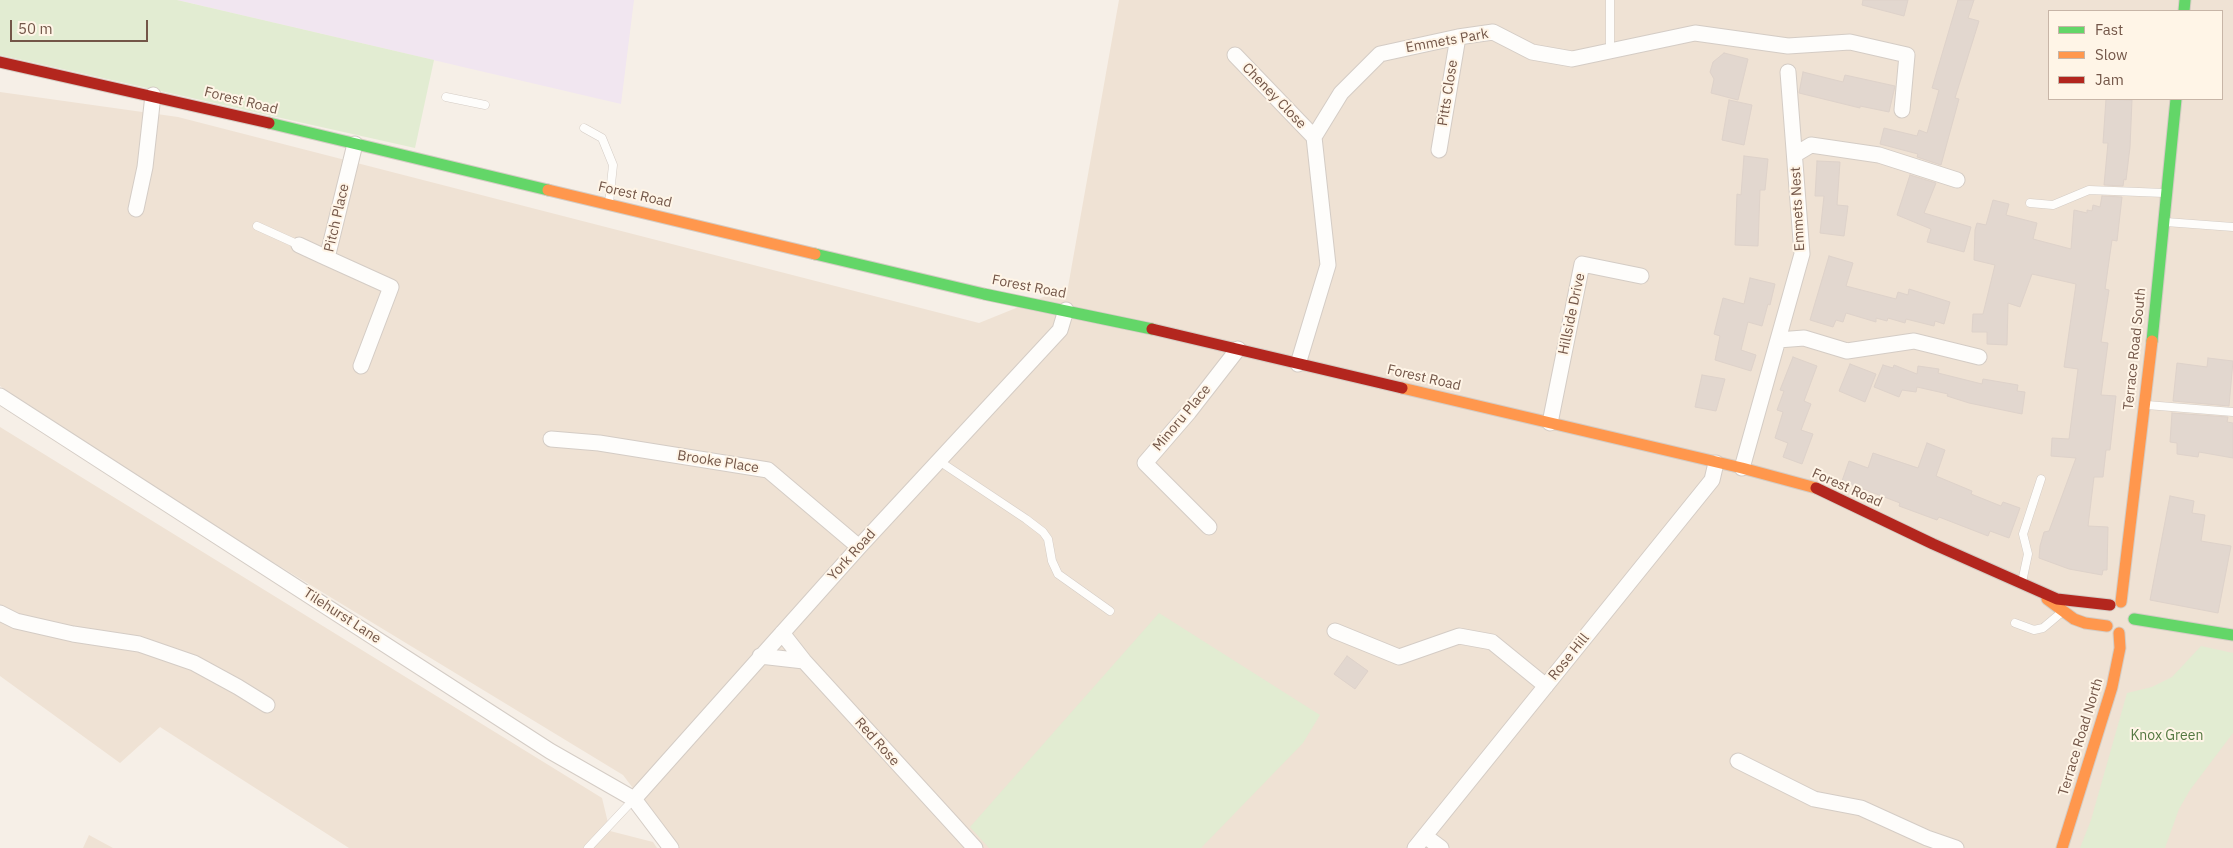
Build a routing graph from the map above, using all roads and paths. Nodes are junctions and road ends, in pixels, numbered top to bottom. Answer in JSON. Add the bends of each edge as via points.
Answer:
{"nodes":[{"id":1,"x":1610,"y":0,"type":"edge"},
{"id":2,"x":1458,"y":37,"type":"junction"},
{"id":3,"x":1610,"y":49,"type":"junction"},
{"id":4,"x":1235,"y":55,"type":"dead end"},
{"id":5,"x":0,"y":62,"type":"edge"},
{"id":6,"x":1788,"y":72,"type":"dead end"},
{"id":7,"x":153,"y":95,"type":"junction"},
{"id":8,"x":446,"y":97,"type":"dead end"},
{"id":9,"x":2176,"y":100,"type":"edge"},
{"id":10,"x":485,"y":105,"type":"dead end"},
{"id":11,"x":1902,"y":110,"type":"dead end"},
{"id":12,"x":584,"y":128,"type":"dead end"},
{"id":13,"x":1314,"y":137,"type":"junction"},
{"id":14,"x":355,"y":144,"type":"junction"},
{"id":15,"x":1439,"y":150,"type":"dead end"},
{"id":16,"x":1796,"y":154,"type":"junction"},
{"id":17,"x":1957,"y":180,"type":"dead end"},
{"id":18,"x":2166,"y":193,"type":"junction"},
{"id":19,"x":2030,"y":203,"type":"dead end"},
{"id":20,"x":609,"y":205,"type":"junction"},
{"id":21,"x":136,"y":209,"type":"dead end"},
{"id":22,"x":2164,"y":222,"type":"junction"},
{"id":23,"x":257,"y":226,"type":"dead end"},
{"id":24,"x":2233,"y":227,"type":"edge"},
{"id":25,"x":300,"y":245,"type":"joint"},
{"id":26,"x":327,"y":258,"type":"junction"},
{"id":27,"x":1641,"y":276,"type":"dead end"},
{"id":28,"x":1066,"y":310,"type":"junction"},
{"id":29,"x":1778,"y":340,"type":"junction"},
{"id":30,"x":1238,"y":349,"type":"junction"},
{"id":31,"x":1979,"y":357,"type":"dead end"},
{"id":32,"x":1298,"y":364,"type":"junction"},
{"id":33,"x":361,"y":366,"type":"dead end"},
{"id":34,"x":0,"y":396,"type":"edge"},
{"id":35,"x":2145,"y":405,"type":"junction"},
{"id":36,"x":2233,"y":412,"type":"edge"},
{"id":37,"x":1550,"y":422,"type":"junction"},
{"id":38,"x":551,"y":439,"type":"dead end"},
{"id":39,"x":939,"y":461,"type":"junction"},
{"id":40,"x":1716,"y":462,"type":"junction"},
{"id":41,"x":1742,"y":468,"type":"junction"},
{"id":42,"x":2041,"y":480,"type":"dead end"},
{"id":43,"x":1209,"y":527,"type":"dead end"},
{"id":44,"x":859,"y":547,"type":"junction"},
{"id":45,"x":2021,"y":584,"type":"junction"},
{"id":46,"x":2035,"y":590,"type":"junction"},
{"id":47,"x":2115,"y":604,"type":"junction"},
{"id":48,"x":1110,"y":611,"type":"dead end"},
{"id":49,"x":2064,"y":611,"type":"junction"},
{"id":50,"x":0,"y":613,"type":"edge"},
{"id":51,"x":2134,"y":618,"type":"junction"},
{"id":52,"x":2015,"y":623,"type":"dead end"},
{"id":53,"x":2106,"y":626,"type":"junction"},
{"id":54,"x":1335,"y":631,"type":"dead end"},
{"id":55,"x":782,"y":633,"type":"junction"},
{"id":56,"x":2119,"y":633,"type":"junction"},
{"id":57,"x":2233,"y":635,"type":"edge"},
{"id":58,"x":760,"y":656,"type":"junction"},
{"id":59,"x":804,"y":661,"type":"junction"},
{"id":60,"x":1546,"y":686,"type":"junction"},
{"id":61,"x":267,"y":705,"type":"dead end"},
{"id":62,"x":1738,"y":761,"type":"dead end"},
{"id":63,"x":634,"y":799,"type":"junction"},
{"id":64,"x":1426,"y":836,"type":"junction"},
{"id":65,"x":588,"y":848,"type":"edge"},
{"id":66,"x":671,"y":848,"type":"edge"},
{"id":67,"x":975,"y":848,"type":"edge"},
{"id":68,"x":1415,"y":848,"type":"edge"},
{"id":69,"x":1441,"y":848,"type":"edge"},
{"id":70,"x":1956,"y":848,"type":"edge"},
{"id":71,"x":2062,"y":848,"type":"edge"}],
"edges":[{"from":1,"to":3,"type":"lane"},
{"from":2,"to":3,"type":"street","name":"Emmets Park","via":[[1493,32],[1532,52],[1572,58]]},
{"from":2,"to":13,"type":"street","name":"Emmets Park","via":[[1380,54],[1341,93]]},
{"from":2,"to":15,"type":"street","name":"Pitts Close"},
{"from":3,"to":11,"type":"street","name":"Emmets Park","via":[[1695,33],[1788,46],[1850,42],[1907,55]]},
{"from":4,"to":13,"type":"street","name":"Cheney Close"},
{"from":5,"to":7,"type":"main road","name":"Forest Road"},
{"from":6,"to":16,"type":"street"},
{"from":7,"to":14,"type":"main road","name":"Forest Road"},
{"from":7,"to":21,"type":"street","via":[[145,167]]},
{"from":8,"to":10,"type":"lane"},
{"from":9,"to":18,"type":"main road","name":"Terrace Road South"},
{"from":12,"to":20,"type":"lane","via":[[602,138],[613,165]]},
{"from":13,"to":32,"type":"street","via":[[1328,266]]},
{"from":14,"to":20,"type":"main road","name":"Forest Road"},
{"from":14,"to":26,"type":"street","name":"Pitch Place"},
{"from":16,"to":17,"type":"street","name":"Emmets Nest","via":[[1811,145],[1879,155]]},
{"from":16,"to":29,"type":"street","name":"Emmets Nest","via":[[1802,254]]},
{"from":18,"to":19,"type":"lane","via":[[2089,190],[2053,205]]},
{"from":18,"to":22,"type":"main road","name":"Terrace Road South"},
{"from":20,"to":28,"type":"main road","name":"Forest Road","via":[[984,294]]},
{"from":22,"to":24,"type":"lane"},
{"from":22,"to":35,"type":"main road","name":"Terrace Road South"},
{"from":23,"to":25,"type":"lane"},
{"from":25,"to":26,"type":"street"},
{"from":26,"to":33,"type":"street","name":"Pitch Place","via":[[391,287]]},
{"from":27,"to":37,"type":"street","name":"Hillside Drive","via":[[1582,264]]},
{"from":28,"to":30,"type":"main road","name":"Forest Road"},
{"from":28,"to":39,"type":"street","name":"York Road","via":[[1060,330]]},
{"from":29,"to":31,"type":"street","via":[[1804,338],[1847,351],[1914,341]]},
{"from":29,"to":41,"type":"street","name":"Emmets Nest"},
{"from":30,"to":32,"type":"main road","name":"Forest Road"},
{"from":30,"to":43,"type":"street","name":"Minoru Place","via":[[1145,463]]},
{"from":32,"to":37,"type":"main road","name":"Forest Road"},
{"from":34,"to":63,"type":"street","name":"Tilehurst Lane","via":[[550,751]]},
{"from":35,"to":36,"type":"lane"},
{"from":35,"to":47,"type":"main road","name":"Terrace Road South"},
{"from":37,"to":40,"type":"main road","name":"Forest Road"},
{"from":38,"to":44,"type":"street","name":"Brooke Place","via":[[599,443],[768,470]]},
{"from":39,"to":44,"type":"street","name":"York Road"},
{"from":39,"to":48,"type":"lane","via":[[1043,532],[1058,574]]},
{"from":40,"to":41,"type":"main road","name":"Forest Road"},
{"from":40,"to":60,"type":"street","name":"Rose Hill","via":[[1712,480]]},
{"from":41,"to":45,"type":"main road","name":"Forest Road","via":[[1816,488]]},
{"from":42,"to":45,"type":"lane","via":[[2023,534],[2028,554]]},
{"from":44,"to":55,"type":"street","name":"York Road"},
{"from":45,"to":46,"type":"main road","name":"Forest Road"},
{"from":46,"to":47,"type":"main road","name":"Forest Road","via":[[2057,599]]},
{"from":46,"to":49,"type":"main road","name":"Forest Road"},
{"from":47,"to":51,"type":"main road","via":[[2129,606]]},
{"from":47,"to":53,"type":"main road","via":[[2104,618]]},
{"from":49,"to":52,"type":"lane","via":[[2043,628],[2034,630]]},
{"from":49,"to":53,"type":"main road","name":"Forest Road","via":[[2085,624]]},
{"from":50,"to":61,"type":"street","via":[[16,621],[73,634],[140,644],[194,663]]},
{"from":51,"to":56,"type":"main road","via":[[2129,628]]},
{"from":51,"to":57,"type":"main road"},
{"from":53,"to":56,"type":"main road"},
{"from":54,"to":60,"type":"street","via":[[1399,657],[1460,636],[1492,642]]},
{"from":55,"to":58,"type":"street","name":"York Road"},
{"from":55,"to":59,"type":"street","name":"Red Rose"},
{"from":56,"to":71,"type":"main road","name":"Terrace Road North","via":[[2120,648],[2112,687]]},
{"from":58,"to":59,"type":"street"},
{"from":58,"to":63,"type":"street","name":"York Road"},
{"from":59,"to":67,"type":"street","name":"Red Rose"},
{"from":60,"to":64,"type":"street","name":"Rose Hill"},
{"from":62,"to":70,"type":"street","via":[[1814,799],[1861,808]]},
{"from":63,"to":65,"type":"lane"},
{"from":63,"to":66,"type":"street","name":"Tilehurst Lane"},
{"from":64,"to":68,"type":"street","name":"Rose Hill"},
{"from":64,"to":69,"type":"street"}]}
